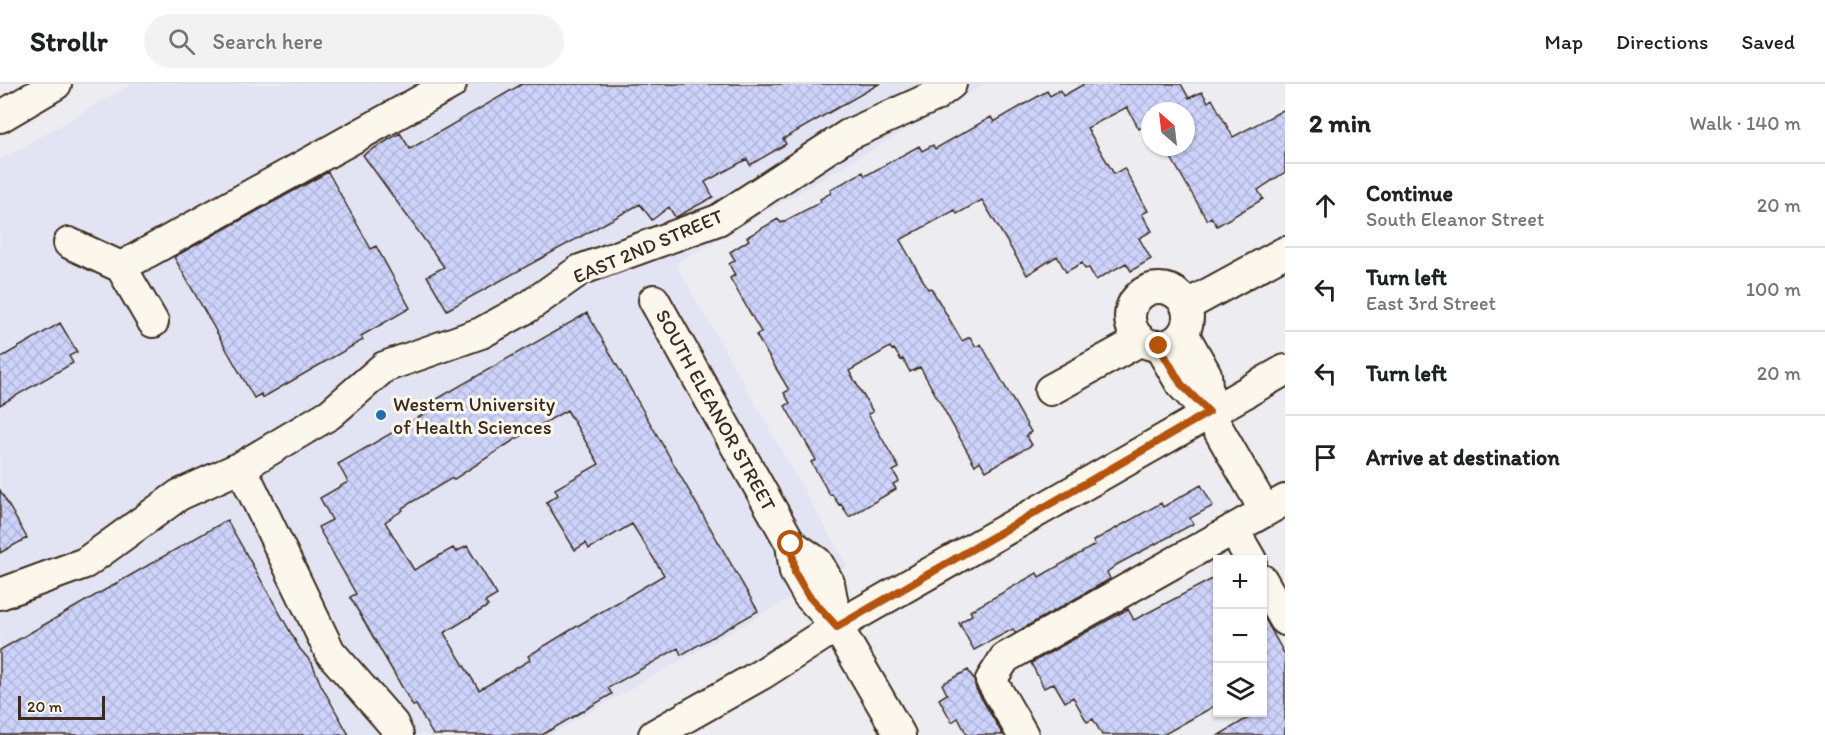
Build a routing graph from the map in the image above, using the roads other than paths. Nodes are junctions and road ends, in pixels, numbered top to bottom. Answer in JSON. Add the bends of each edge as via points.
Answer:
{"nodes":[{"id":1,"x":56,"y":84,"type":"edge"},
{"id":2,"x":451,"y":84,"type":"edge"},
{"id":3,"x":951,"y":84,"type":"edge"},
{"id":4,"x":0,"y":117,"type":"edge"},
{"id":5,"x":69,"y":243,"type":"dead end"},
{"id":6,"x":1285,"y":252,"type":"edge"},
{"id":7,"x":121,"y":267,"type":"junction"},
{"id":8,"x":654,"y":300,"type":"dead end"},
{"id":9,"x":153,"y":322,"type":"dead end"},
{"id":10,"x":1167,"y":331,"type":"junction"},
{"id":11,"x":1285,"y":370,"type":"edge"},
{"id":12,"x":1050,"y":390,"type":"dead end"},
{"id":13,"x":1209,"y":412,"type":"junction"},
{"id":14,"x":242,"y":466,"type":"junction"},
{"id":15,"x":1275,"y":506,"type":"edge"},
{"id":16,"x":1233,"y":529,"type":"junction"},
{"id":17,"x":1248,"y":555,"type":"edge"},
{"id":18,"x":1267,"y":587,"type":"edge"},
{"id":19,"x":0,"y":594,"type":"edge"},
{"id":20,"x":1285,"y":620,"type":"edge"},
{"id":21,"x":837,"y":627,"type":"junction"},
{"id":22,"x":398,"y":735,"type":"edge"},
{"id":23,"x":654,"y":735,"type":"edge"},
{"id":24,"x":900,"y":735,"type":"edge"},
{"id":25,"x":1023,"y":735,"type":"edge"}],
"edges":[{"from":1,"to":4,"type":"street"},
{"from":2,"to":7,"type":"street"},
{"from":3,"to":14,"type":"street","name":"EAST 2ND STREET","via":[[935,96],[848,135],[718,219],[580,270],[528,307],[482,333],[384,367],[330,414]]},
{"from":5,"to":7,"type":"street"},
{"from":6,"to":10,"type":"street"},
{"from":7,"to":9,"type":"street"},
{"from":8,"to":21,"type":"street","name":"SOUTH ELEANOR STREET","via":[[791,544],[817,562],[829,583]]},
{"from":10,"to":12,"type":"street"},
{"from":10,"to":13,"type":"street","via":[[1206,374]]},
{"from":11,"to":13,"type":"street"},
{"from":13,"to":15,"type":"street"},
{"from":13,"to":21,"type":"street"},
{"from":14,"to":19,"type":"street","name":"EAST 2ND STREET","via":[[179,495],[85,563]]},
{"from":14,"to":22,"type":"street","via":[[330,652],[393,724]]},
{"from":15,"to":16,"type":"street"},
{"from":16,"to":17,"type":"street"},
{"from":16,"to":25,"type":"street","via":[[1005,658],[991,680]]},
{"from":18,"to":20,"type":"street"},
{"from":21,"to":23,"type":"street"},
{"from":21,"to":24,"type":"street"}]}
